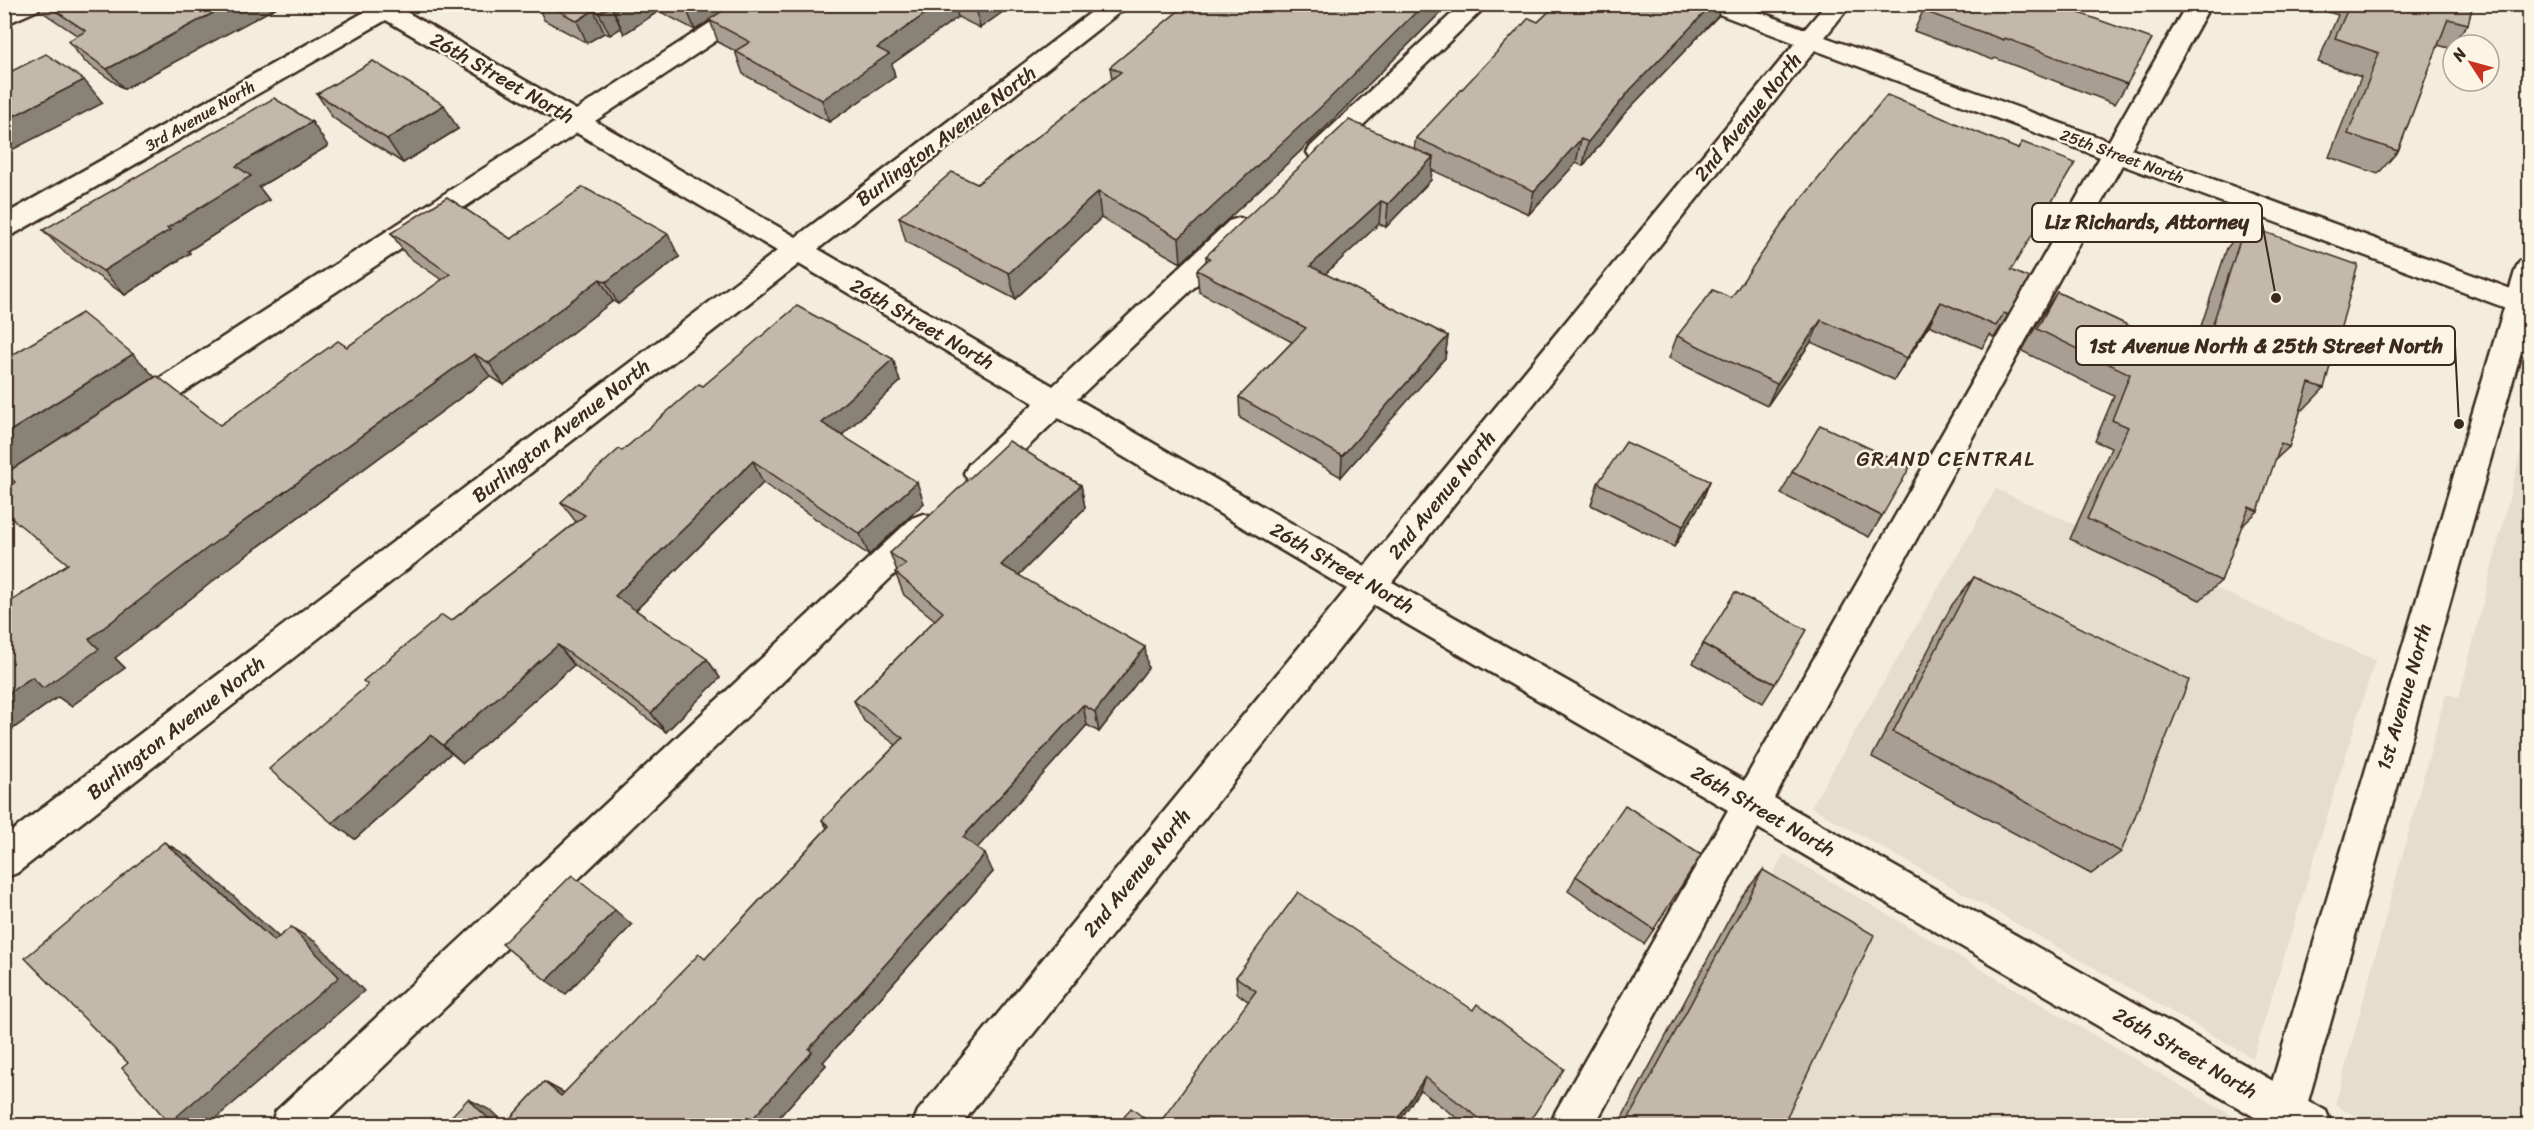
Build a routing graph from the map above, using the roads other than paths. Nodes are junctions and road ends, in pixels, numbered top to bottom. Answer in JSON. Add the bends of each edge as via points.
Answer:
{"nodes":[{"id":1,"x":32,"y":4,"type":"edge"},
{"id":2,"x":756,"y":4,"type":"edge"},
{"id":3,"x":1118,"y":4,"type":"edge"},
{"id":4,"x":1476,"y":4,"type":"edge"},
{"id":5,"x":1714,"y":4,"type":"edge"},
{"id":6,"x":1839,"y":4,"type":"edge"},
{"id":7,"x":2199,"y":4,"type":"edge"},
{"id":8,"x":386,"y":6,"type":"edge"},
{"id":9,"x":4,"y":18,"type":"edge"},
{"id":10,"x":1809,"y":41,"type":"junction"},
{"id":11,"x":576,"y":122,"type":"junction"},
{"id":12,"x":2115,"y":154,"type":"junction"},
{"id":13,"x":1296,"y":175,"type":"edge"},
{"id":14,"x":1262,"y":207,"type":"edge"},
{"id":15,"x":4,"y":227,"type":"edge"},
{"id":16,"x":796,"y":250,"type":"junction"},
{"id":17,"x":2526,"y":292,"type":"edge"},
{"id":18,"x":1056,"y":402,"type":"junction"},
{"id":19,"x":115,"y":422,"type":"edge"},
{"id":20,"x":1369,"y":585,"type":"junction"},
{"id":21,"x":1751,"y":804,"type":"junction"},
{"id":22,"x":4,"y":860,"type":"edge"},
{"id":23,"x":2292,"y":1120,"type":"edge"},
{"id":24,"x":291,"y":1125,"type":"edge"},
{"id":25,"x":933,"y":1125,"type":"edge"},
{"id":26,"x":1571,"y":1125,"type":"edge"}],
"edges":[{"from":1,"to":9,"type":"street"},
{"from":2,"to":11,"type":"street"},
{"from":3,"to":16,"type":"street","name":"Burlington Avenue North"},
{"from":4,"to":13,"type":"street"},
{"from":5,"to":10,"type":"street","name":"25th Street North"},
{"from":6,"to":10,"type":"street","name":"2nd Avenue North"},
{"from":7,"to":12,"type":"street"},
{"from":8,"to":11,"type":"street","name":"26th Street North"},
{"from":8,"to":15,"type":"street","name":"3rd Avenue North"},
{"from":10,"to":12,"type":"street","name":"25th Street North"},
{"from":10,"to":20,"type":"street","name":"2nd Avenue North"},
{"from":11,"to":16,"type":"street","name":"26th Street North"},
{"from":11,"to":19,"type":"street"},
{"from":12,"to":17,"type":"street","name":"25th Street North"},
{"from":12,"to":21,"type":"street"},
{"from":14,"to":18,"type":"street"},
{"from":16,"to":18,"type":"street","name":"26th Street North"},
{"from":16,"to":22,"type":"street","name":"Burlington Avenue North"},
{"from":17,"to":23,"type":"street","name":"1st Avenue North"},
{"from":18,"to":20,"type":"street","name":"26th Street North"},
{"from":18,"to":24,"type":"street"},
{"from":20,"to":21,"type":"street","name":"26th Street North"},
{"from":20,"to":25,"type":"street","name":"2nd Avenue North"},
{"from":21,"to":23,"type":"street","name":"26th Street North"},
{"from":21,"to":26,"type":"street"}]}
